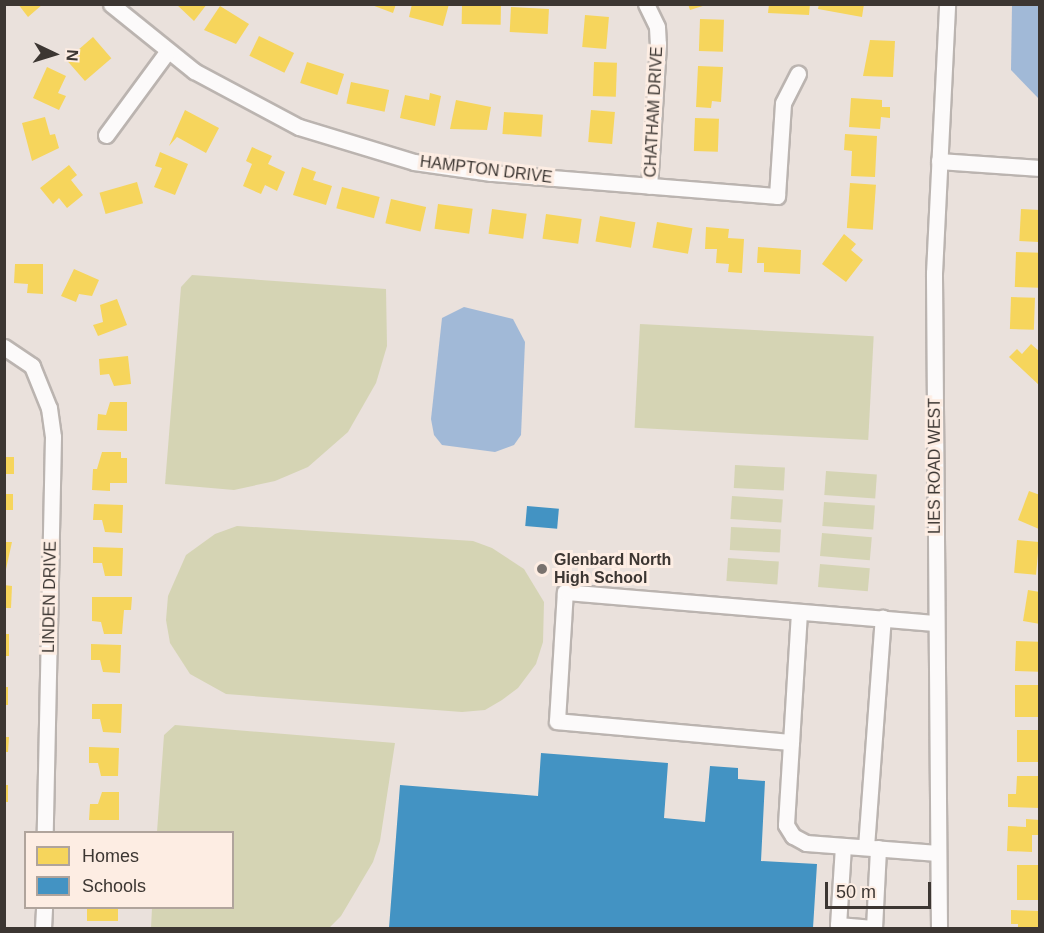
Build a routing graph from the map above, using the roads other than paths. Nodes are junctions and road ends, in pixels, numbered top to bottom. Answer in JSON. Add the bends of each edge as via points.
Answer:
{"nodes":[{"id":1,"x":111,"y":4,"type":"edge"},
{"id":2,"x":646,"y":4,"type":"edge"},
{"id":3,"x":947,"y":4,"type":"edge"},
{"id":4,"x":167,"y":52,"type":"junction"},
{"id":5,"x":798,"y":74,"type":"dead end"},
{"id":6,"x":106,"y":135,"type":"dead end"},
{"id":7,"x":939,"y":161,"type":"junction"},
{"id":8,"x":1040,"y":168,"type":"edge"},
{"id":9,"x":649,"y":186,"type":"junction"},
{"id":10,"x":4,"y":347,"type":"edge"},
{"id":11,"x":799,"y":612,"type":"junction"},
{"id":12,"x":884,"y":618,"type":"junction"},
{"id":13,"x":936,"y":623,"type":"junction"},
{"id":14,"x":791,"y":742,"type":"junction"},
{"id":15,"x":45,"y":831,"type":"edge"},
{"id":16,"x":843,"y":846,"type":"junction"},
{"id":17,"x":872,"y":848,"type":"junction"},
{"id":18,"x":938,"y":853,"type":"junction"},
{"id":19,"x":44,"y":909,"type":"edge"},
{"id":20,"x":43,"y":928,"type":"edge"},
{"id":21,"x":872,"y":928,"type":"edge"},
{"id":22,"x":939,"y":928,"type":"edge"}],
"edges":[{"from":1,"to":4,"type":"street","name":"HAMPTON DRIVE"},
{"from":2,"to":9,"type":"street","name":"CHATHAM DRIVE","via":[[657,27],[658,44]]},
{"from":3,"to":7,"type":"street","name":"LIES ROAD WEST"},
{"from":4,"to":6,"type":"street"},
{"from":4,"to":9,"type":"street","name":"HAMPTON DRIVE","via":[[269,113],[371,151],[459,170]]},
{"from":5,"to":9,"type":"street","name":"HAMPTON DRIVE","via":[[783,103],[777,196]]},
{"from":7,"to":8,"type":"street"},
{"from":7,"to":13,"type":"street","name":"LIES ROAD WEST","via":[[934,273]]},
{"from":10,"to":15,"type":"street","name":"LINDEN DRIVE","via":[[32,366],[49,408],[53,437]]},
{"from":11,"to":12,"type":"street"},
{"from":11,"to":14,"type":"street"},
{"from":11,"to":14,"type":"street","via":[[565,592],[556,721]]},
{"from":12,"to":13,"type":"street"},
{"from":12,"to":17,"type":"street"},
{"from":13,"to":18,"type":"street","name":"LIES ROAD WEST"},
{"from":14,"to":16,"type":"street","via":[[786,825],[793,836],[806,843]]},
{"from":16,"to":17,"type":"street"},
{"from":16,"to":21,"type":"street","via":[[838,925]]},
{"from":17,"to":18,"type":"street"},
{"from":17,"to":21,"type":"street"},
{"from":18,"to":22,"type":"street","name":"LIES ROAD WEST"},
{"from":19,"to":20,"type":"street"}]}
